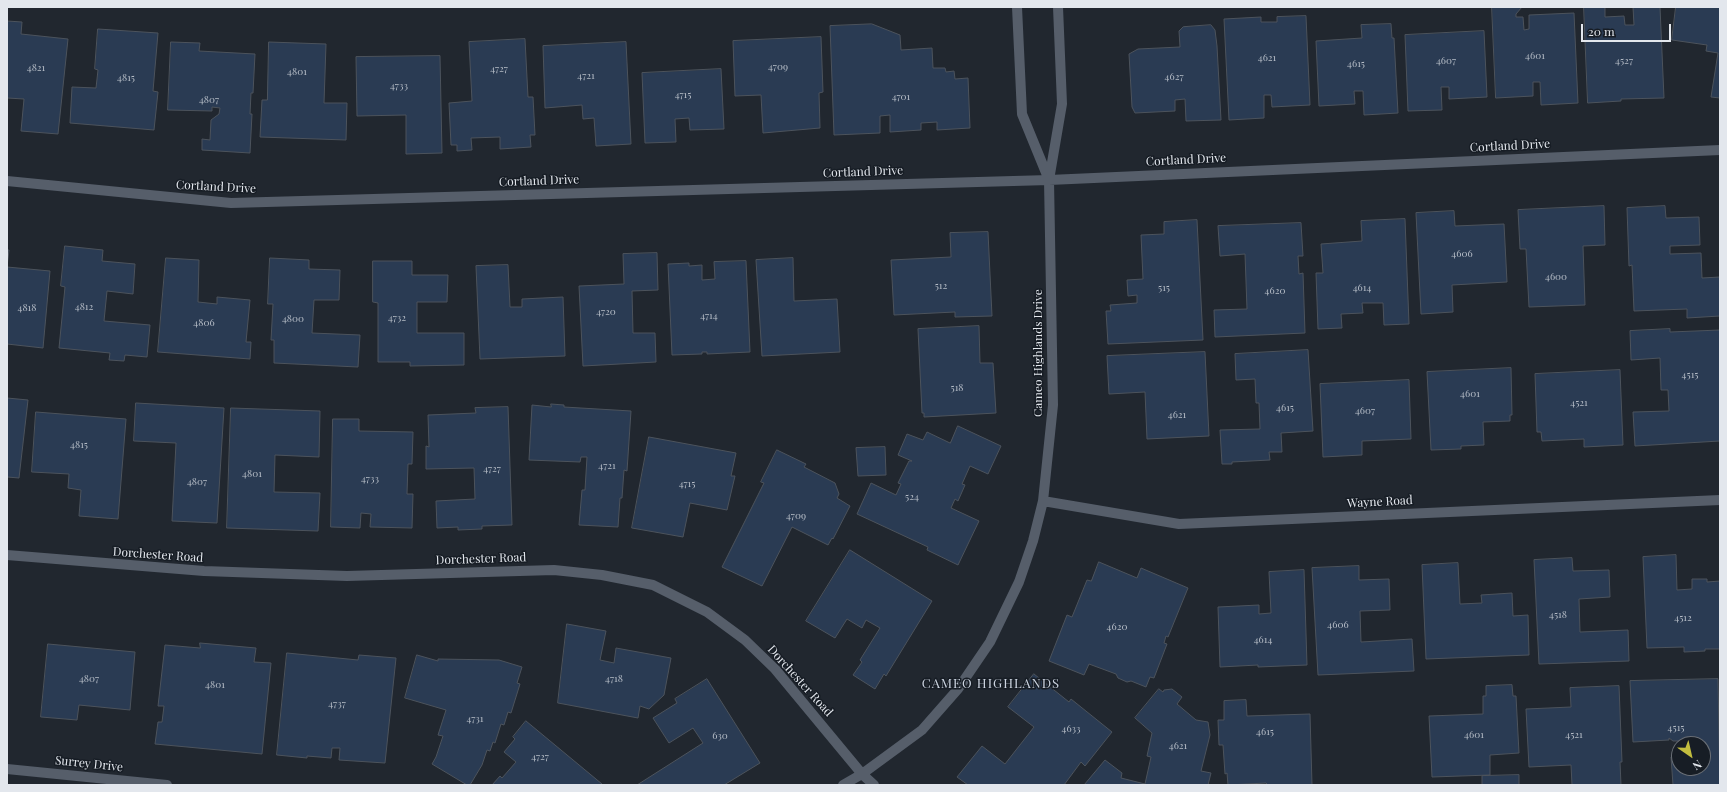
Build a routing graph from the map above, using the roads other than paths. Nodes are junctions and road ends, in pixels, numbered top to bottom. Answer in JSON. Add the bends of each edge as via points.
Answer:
{"nodes":[{"id":1,"x":1017,"y":7,"type":"edge"},
{"id":2,"x":1058,"y":7,"type":"edge"},
{"id":3,"x":1720,"y":150,"type":"edge"},
{"id":4,"x":1049,"y":180,"type":"junction"},
{"id":5,"x":7,"y":181,"type":"edge"},
{"id":6,"x":1720,"y":500,"type":"edge"},
{"id":7,"x":1043,"y":501,"type":"junction"},
{"id":8,"x":7,"y":555,"type":"edge"},
{"id":9,"x":7,"y":769,"type":"edge"},
{"id":10,"x":862,"y":774,"type":"junction"},
{"id":11,"x":168,"y":785,"type":"edge"},
{"id":12,"x":843,"y":785,"type":"edge"},
{"id":13,"x":874,"y":785,"type":"edge"}],
"edges":[{"from":1,"to":4,"type":"street","name":"Cameo Highlands Drive","via":[[1022,114]]},
{"from":2,"to":4,"type":"street","name":"Cameo Highlands Drive","via":[[1062,104]]},
{"from":3,"to":4,"type":"street","name":"Cortland Drive"},
{"from":4,"to":5,"type":"street","name":"Cortland Drive","via":[[231,203]]},
{"from":4,"to":7,"type":"street","name":"Cameo Highlands Drive","via":[[1053,404]]},
{"from":6,"to":7,"type":"street","name":"Wayne Road","via":[[1179,524]]},
{"from":7,"to":10,"type":"street","name":"Cameo Highlands Drive","via":[[1019,582],[990,642],[958,689],[922,730]]},
{"from":8,"to":10,"type":"street","name":"Dorchester Road","via":[[204,572],[347,576],[554,570],[602,575],[653,585],[707,612],[745,640],[775,669]]},
{"from":9,"to":11,"type":"street","name":"Surrey Drive"},
{"from":10,"to":12,"type":"street","name":"Cameo Highlands Drive"},
{"from":10,"to":13,"type":"street","name":"Dorchester Road"}]}
